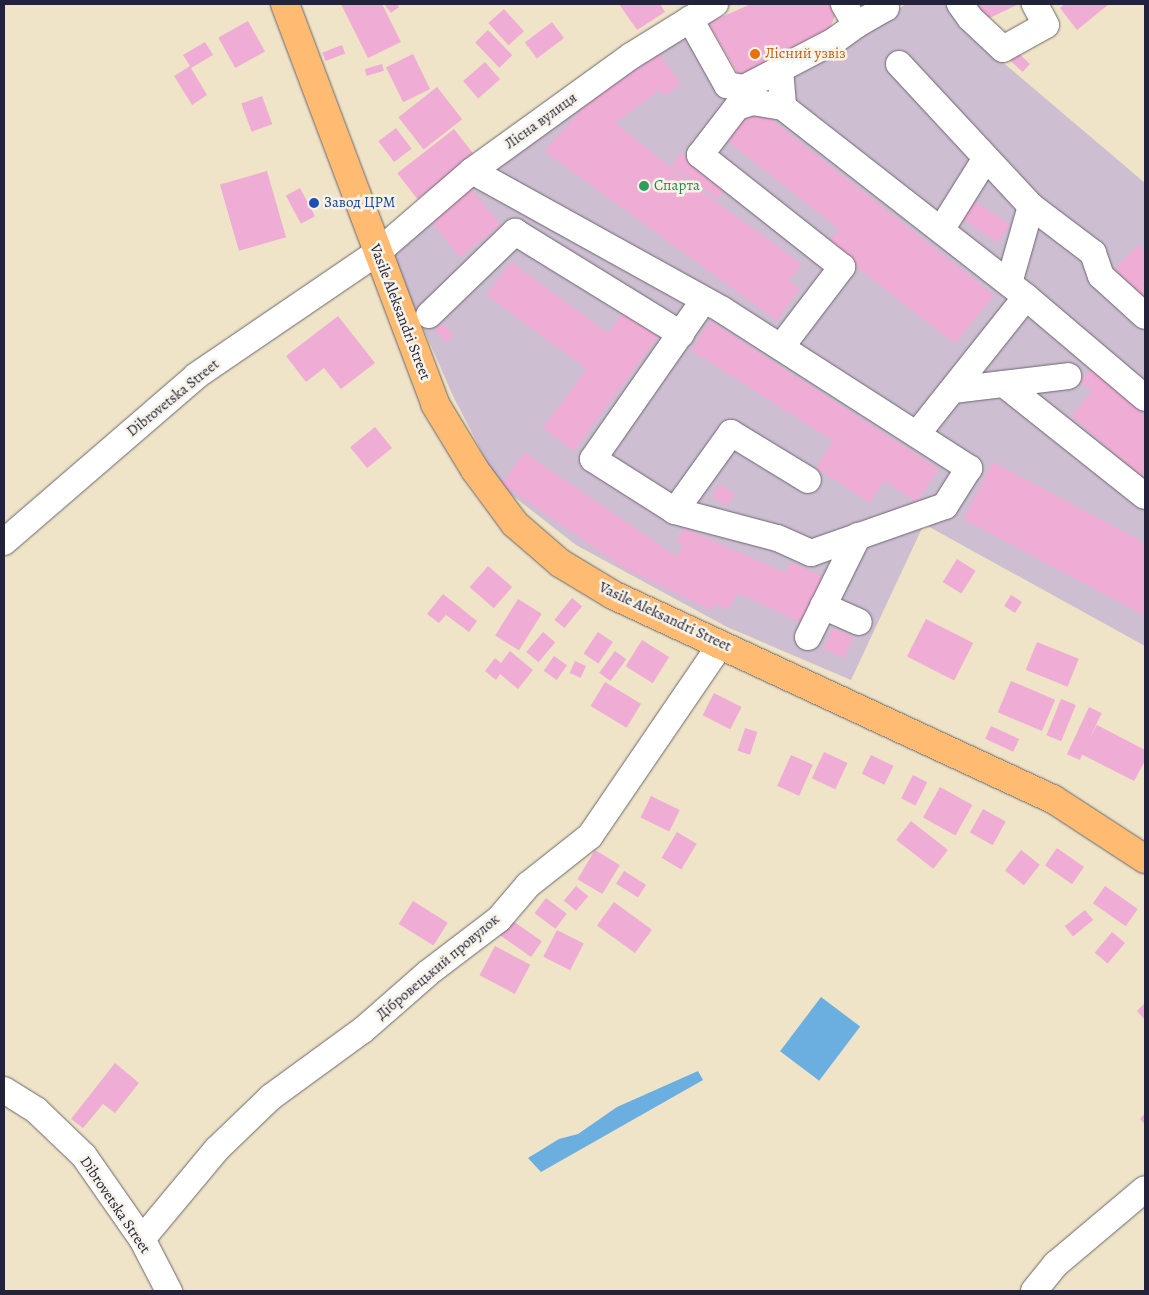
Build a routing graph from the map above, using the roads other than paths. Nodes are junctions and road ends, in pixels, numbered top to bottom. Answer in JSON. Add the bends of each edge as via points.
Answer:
{"nodes":[{"id":1,"x":285,"y":4,"type":"edge"},
{"id":2,"x":715,"y":4,"type":"edge"},
{"id":3,"x":884,"y":4,"type":"edge"},
{"id":4,"x":960,"y":4,"type":"edge"},
{"id":5,"x":1035,"y":4,"type":"edge"},
{"id":6,"x":850,"y":14,"type":"edge"},
{"id":7,"x":690,"y":19,"type":"junction"},
{"id":8,"x":899,"y":64,"type":"dead end"},
{"id":9,"x":780,"y":70,"type":"junction"},
{"id":10,"x":783,"y":107,"type":"junction"},
{"id":11,"x":986,"y":158,"type":"junction"},
{"id":12,"x":472,"y":171,"type":"junction"},
{"id":13,"x":1031,"y":206,"type":"junction"},
{"id":14,"x":941,"y":230,"type":"junction"},
{"id":15,"x":378,"y":252,"type":"junction"},
{"id":16,"x":1017,"y":290,"type":"junction"},
{"id":17,"x":704,"y":300,"type":"junction"},
{"id":18,"x":429,"y":315,"type":"dead end"},
{"id":19,"x":1145,"y":316,"type":"edge"},
{"id":20,"x":681,"y":334,"type":"junction"},
{"id":21,"x":781,"y":347,"type":"junction"},
{"id":22,"x":1068,"y":376,"type":"dead end"},
{"id":23,"x":1004,"y":384,"type":"junction"},
{"id":24,"x":953,"y":390,"type":"junction"},
{"id":25,"x":1145,"y":398,"type":"edge"},
{"id":26,"x":917,"y":434,"type":"junction"},
{"id":27,"x":808,"y":480,"type":"dead end"},
{"id":28,"x":1145,"y":496,"type":"edge"},
{"id":29,"x":675,"y":512,"type":"junction"},
{"id":30,"x":858,"y":536,"type":"junction"},
{"id":31,"x":4,"y":542,"type":"edge"},
{"id":32,"x":823,"y":606,"type":"junction"},
{"id":33,"x":859,"y":622,"type":"dead end"},
{"id":34,"x":808,"y":637,"type":"dead end"},
{"id":35,"x":721,"y":644,"type":"junction"},
{"id":36,"x":1145,"y":859,"type":"edge"},
{"id":37,"x":4,"y":1090,"type":"edge"},
{"id":38,"x":1145,"y":1189,"type":"edge"},
{"id":39,"x":142,"y":1239,"type":"junction"},
{"id":40,"x":160,"y":1287,"type":"edge"},
{"id":41,"x":1034,"y":1291,"type":"edge"}],
"edges":[{"from":1,"to":15,"type":"main road","name":"Vasile Aleksandri Street"},
{"from":2,"to":7,"type":"street","name":"Лісна вулиця"},
{"from":3,"to":6,"type":"street","via":[[886,8]]},
{"from":4,"to":5,"type":"street","via":[[1002,50],[1046,25]]},
{"from":6,"to":9,"type":"street","via":[[834,41]]},
{"from":7,"to":9,"type":"street","via":[[727,85],[744,88]]},
{"from":7,"to":12,"type":"street","name":"Лісна вулиця","via":[[631,56]]},
{"from":8,"to":11,"type":"street"},
{"from":9,"to":10,"type":"street"},
{"from":10,"to":14,"type":"street"},
{"from":10,"to":21,"type":"street","via":[[752,102],[737,107],[700,155],[842,267]]},
{"from":11,"to":13,"type":"street"},
{"from":11,"to":14,"type":"street"},
{"from":12,"to":15,"type":"street","name":"Лісна вулиця"},
{"from":12,"to":17,"type":"street"},
{"from":13,"to":16,"type":"street"},
{"from":13,"to":19,"type":"street","via":[[1093,253],[1101,276]]},
{"from":14,"to":16,"type":"street"},
{"from":15,"to":31,"type":"street","name":"Dibrovetska Street","via":[[196,376]]},
{"from":15,"to":35,"type":"main road","name":"Vasile Aleksandri Street","via":[[435,404],[475,470],[515,524],[560,563],[613,595]]},
{"from":16,"to":24,"type":"street"},
{"from":16,"to":25,"type":"street"},
{"from":17,"to":20,"type":"street"},
{"from":17,"to":21,"type":"street"},
{"from":18,"to":20,"type":"street","via":[[515,232]]},
{"from":20,"to":29,"type":"street","via":[[593,459]]},
{"from":21,"to":26,"type":"street"},
{"from":22,"to":23,"type":"street"},
{"from":23,"to":24,"type":"street"},
{"from":23,"to":28,"type":"street"},
{"from":24,"to":26,"type":"street"},
{"from":26,"to":30,"type":"street","via":[[969,468],[946,506]]},
{"from":27,"to":29,"type":"street","via":[[731,433]]},
{"from":29,"to":30,"type":"street","via":[[777,538],[811,553]]},
{"from":30,"to":32,"type":"street"},
{"from":32,"to":33,"type":"street"},
{"from":32,"to":34,"type":"street"},
{"from":35,"to":36,"type":"main road","name":"Vasile Aleksandri Street","via":[[1053,799]]},
{"from":35,"to":39,"type":"street","name":"Дібровецький провулок","via":[[590,836],[528,885],[499,919],[428,973],[363,1030],[271,1097],[217,1149]]},
{"from":37,"to":39,"type":"street","name":"Dibrovetska Street","via":[[36,1110],[84,1156]]},
{"from":38,"to":41,"type":"street","via":[[1056,1264]]},
{"from":39,"to":40,"type":"street","name":"Dibrovetska Street"}]}
